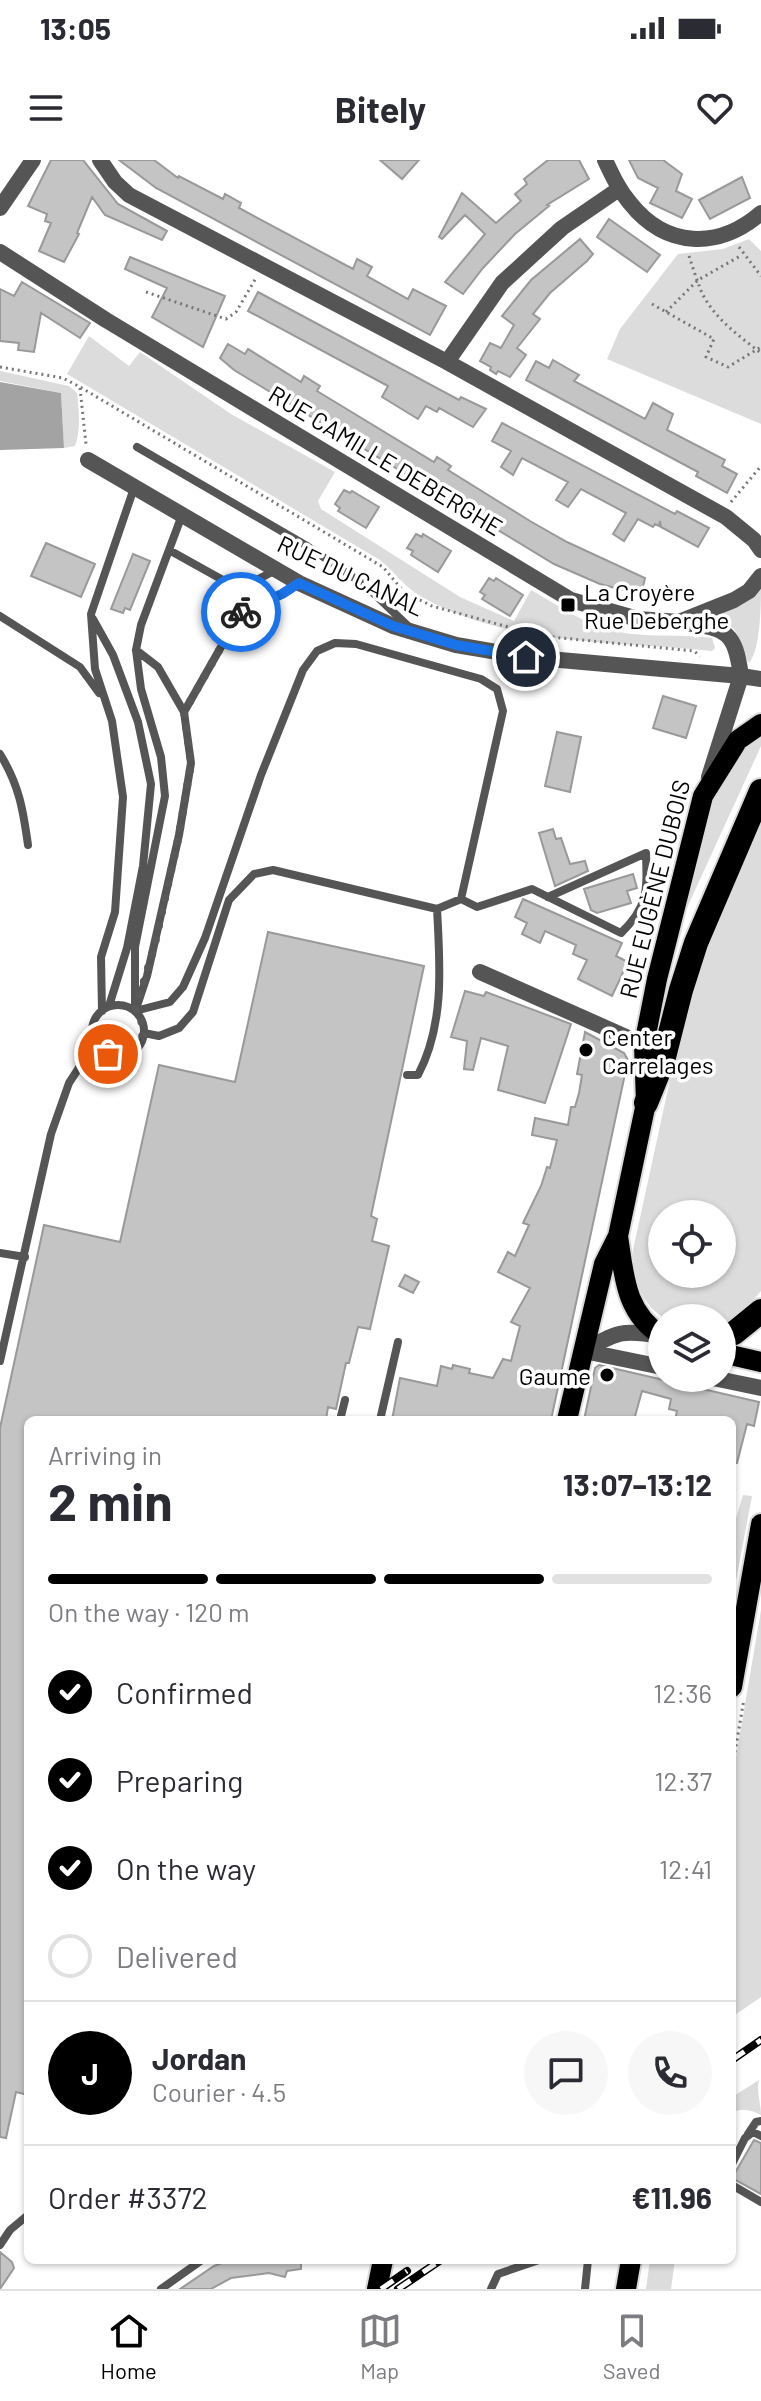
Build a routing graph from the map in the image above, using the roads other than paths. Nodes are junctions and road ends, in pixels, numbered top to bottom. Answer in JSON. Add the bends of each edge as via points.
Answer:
{"nodes":[{"id":1,"x":33,"y":160,"type":"edge"},
{"id":2,"x":100,"y":160,"type":"edge"},
{"id":3,"x":605,"y":160,"type":"edge"},
{"id":4,"x":619,"y":189,"type":"junction"},
{"id":5,"x":0,"y":208,"type":"edge"},
{"id":6,"x":761,"y":213,"type":"edge"},
{"id":7,"x":0,"y":252,"type":"edge"},
{"id":8,"x":447,"y":362,"type":"junction"},
{"id":9,"x":137,"y":447,"type":"dead end"},
{"id":10,"x":88,"y":460,"type":"road end"},
{"id":11,"x":134,"y":487,"type":"junction"},
{"id":12,"x":182,"y":515,"type":"junction"},
{"id":13,"x":169,"y":550,"type":"junction"},
{"id":14,"x":761,"y":550,"type":"edge"},
{"id":15,"x":277,"y":570,"type":"junction"},
{"id":16,"x":761,"y":576,"type":"edge"},
{"id":17,"x":299,"y":583,"type":"junction"},
{"id":18,"x":91,"y":614,"type":"junction"},
{"id":19,"x":0,"y":616,"type":"edge"},
{"id":20,"x":679,"y":622,"type":"junction"},
{"id":21,"x":416,"y":633,"type":"junction"},
{"id":22,"x":136,"y":650,"type":"junction"},
{"id":23,"x":741,"y":676,"type":"junction"},
{"id":24,"x":761,"y":679,"type":"edge"},
{"id":25,"x":105,"y":700,"type":"junction"},
{"id":26,"x":184,"y":712,"type":"junction"},
{"id":27,"x":761,"y":724,"type":"edge"},
{"id":28,"x":0,"y":754,"type":"edge"},
{"id":29,"x":761,"y":791,"type":"edge"},
{"id":30,"x":703,"y":796,"type":"junction"},
{"id":31,"x":28,"y":845,"type":"dead end"},
{"id":32,"x":548,"y":897,"type":"junction"},
{"id":33,"x":461,"y":899,"type":"junction"},
{"id":34,"x":437,"y":909,"type":"junction"},
{"id":35,"x":480,"y":972,"type":"dead end"},
{"id":36,"x":106,"y":1009,"type":"junction"},
{"id":37,"x":135,"y":1011,"type":"junction"},
{"id":38,"x":144,"y":1033,"type":"junction"},
{"id":39,"x":95,"y":1043,"type":"junction"},
{"id":40,"x":644,"y":1045,"type":"junction"},
{"id":41,"x":407,"y":1075,"type":"dead end"},
{"id":42,"x":646,"y":1103,"type":"junction"},
{"id":43,"x":618,"y":1236,"type":"junction"},
{"id":44,"x":0,"y":1253,"type":"edge"},
{"id":45,"x":25,"y":1257,"type":"junction"},
{"id":46,"x":761,"y":1311,"type":"edge"},
{"id":47,"x":648,"y":1324,"type":"edge"},
{"id":48,"x":736,"y":1331,"type":"edge"},
{"id":49,"x":648,"y":1333,"type":"edge"},
{"id":50,"x":398,"y":1342,"type":"dead end"},
{"id":51,"x":584,"y":1351,"type":"junction"},
{"id":52,"x":736,"y":1356,"type":"edge"},
{"id":53,"x":0,"y":1361,"type":"edge"},
{"id":54,"x":761,"y":1362,"type":"edge"},
{"id":55,"x":648,"y":1364,"type":"edge"},
{"id":56,"x":736,"y":1383,"type":"edge"},
{"id":57,"x":761,"y":1388,"type":"edge"},
{"id":58,"x":345,"y":1400,"type":"dead end"},
{"id":59,"x":341,"y":1416,"type":"edge"},
{"id":60,"x":381,"y":1416,"type":"edge"},
{"id":61,"x":568,"y":1416,"type":"edge"},
{"id":62,"x":761,"y":1524,"type":"edge"},
{"id":63,"x":736,"y":1665,"type":"edge"},
{"id":64,"x":761,"y":2121,"type":"edge"},
{"id":65,"x":761,"y":2136,"type":"edge"},
{"id":66,"x":745,"y":2138,"type":"junction"},
{"id":67,"x":736,"y":2156,"type":"edge"},
{"id":68,"x":736,"y":2187,"type":"edge"},
{"id":69,"x":761,"y":2202,"type":"edge"},
{"id":70,"x":24,"y":2218,"type":"edge"},
{"id":71,"x":0,"y":2245,"type":"edge"},
{"id":72,"x":196,"y":2264,"type":"edge"},
{"id":73,"x":382,"y":2264,"type":"edge"},
{"id":74,"x":527,"y":2264,"type":"edge"},
{"id":75,"x":588,"y":2264,"type":"edge"},
{"id":76,"x":630,"y":2264,"type":"edge"},
{"id":77,"x":161,"y":2289,"type":"edge"},
{"id":78,"x":377,"y":2289,"type":"edge"},
{"id":79,"x":491,"y":2289,"type":"edge"},
{"id":80,"x":585,"y":2289,"type":"edge"},
{"id":81,"x":626,"y":2289,"type":"edge"}],
"edges":[{"from":1,"to":5,"type":"street"},
{"from":2,"to":8,"type":"street","via":[[129,195]]},
{"from":3,"to":4,"type":"street"},
{"from":4,"to":6,"type":"street","via":[[649,222],[681,237],[716,239]]},
{"from":4,"to":8,"type":"street","via":[[562,228],[502,283]]},
{"from":7,"to":20,"type":"street","name":"RUE CAMILLE DEBERGHE","via":[[571,600],[638,619]]},
{"from":8,"to":14,"type":"street","via":[[726,517]]},
{"from":9,"to":21,"type":"lane","via":[[307,546],[366,586]]},
{"from":10,"to":11,"type":"street","name":"RUE DU CANAL"},
{"from":11,"to":12,"type":"street","name":"RUE DU CANAL"},
{"from":11,"to":18,"type":"lane"},
{"from":12,"to":13,"type":"lane"},
{"from":12,"to":15,"type":"street","name":"RUE DU CANAL"},
{"from":13,"to":15,"type":"lane","via":[[239,589]]},
{"from":13,"to":22,"type":"lane"},
{"from":15,"to":17,"type":"street","name":"RUE DU CANAL"},
{"from":16,"to":20,"type":"street","name":"RUE CAMILLE DEBERGHE","via":[[734,600]]},
{"from":17,"to":21,"type":"street","name":"RUE DU CANAL"},
{"from":17,"to":26,"type":"lane","via":[[242,610]]},
{"from":18,"to":25,"type":"lane","via":[[95,669]]},
{"from":18,"to":36,"type":"lane","via":[[133,709],[151,784],[127,948]]},
{"from":19,"to":25,"type":"lane","via":[[80,667]]},
{"from":20,"to":23,"type":"street","via":[[728,634]]},
{"from":21,"to":23,"type":"street","name":"RUE DU CANAL","via":[[526,657]]},
{"from":22,"to":26,"type":"lane","via":[[158,667]]},
{"from":22,"to":37,"type":"lane","via":[[165,796],[135,947]]},
{"from":23,"to":24,"type":"street","name":"RUE DU CANAL"},
{"from":23,"to":30,"type":"street","name":"RUE EUGÈNE DUBOIS"},
{"from":25,"to":36,"type":"lane","via":[[123,797],[115,912],[101,957]]},
{"from":26,"to":37,"type":"lane","via":[[189,777]]},
{"from":27,"to":30,"type":"main road","via":[[728,752]]},
{"from":28,"to":31,"type":"lane","via":[[15,778]]},
{"from":29,"to":42,"type":"highway","via":[[696,943]]},
{"from":30,"to":40,"type":"main road","name":"RUE EUGÈNE DUBOIS","via":[[665,939]]},
{"from":32,"to":32,"type":"lane","via":[[621,933],[638,917],[647,893],[646,853]]},
{"from":32,"to":33,"type":"lane","via":[[532,889],[477,907]]},
{"from":33,"to":34,"type":"lane"},
{"from":33,"to":37,"type":"lane","via":[[503,711],[497,689],[439,667],[335,643],[317,651],[303,670],[183,987],[170,1002]]},
{"from":34,"to":38,"type":"lane","via":[[273,870],[254,874],[229,900],[193,1012],[179,1028],[159,1036]]},
{"from":34,"to":41,"type":"lane","via":[[439,998],[429,1054],[418,1075]]},
{"from":35,"to":40,"type":"street"},
{"from":36,"to":37,"type":"lane","via":[[118,1005]]},
{"from":36,"to":39,"type":"lane","via":[[93,1026]]},
{"from":37,"to":38,"type":"lane"},
{"from":38,"to":39,"type":"lane","via":[[138,1048],[124,1056],[108,1054]]},
{"from":39,"to":45,"type":"lane","via":[[69,1083],[51,1134]]},
{"from":40,"to":42,"type":"main road","name":"RUE EUGÈNE DUBOIS"},
{"from":42,"to":43,"type":"main road","name":"RUE EUGÈNE DUBOIS"},
{"from":43,"to":47,"type":"main road","via":[[629,1299]]},
{"from":43,"to":51,"type":"main road","name":"RUE EUGÈNE DUBOIS","via":[[604,1264]]},
{"from":44,"to":45,"type":"lane"},
{"from":45,"to":53,"type":"lane"},
{"from":46,"to":48,"type":"highway"},
{"from":49,"to":51,"type":"street","via":[[631,1330],[612,1335]]},
{"from":50,"to":60,"type":"lane"},
{"from":51,"to":55,"type":"street"},
{"from":51,"to":61,"type":"main road","name":"RUE EUGÈNE DUBOIS"},
{"from":52,"to":54,"type":"main road"},
{"from":56,"to":57,"type":"street"},
{"from":58,"to":59,"type":"lane"},
{"from":62,"to":63,"type":"main road"},
{"from":64,"to":66,"type":"lane"},
{"from":65,"to":66,"type":"lane","via":[[753,2132]]},
{"from":66,"to":67,"type":"lane"},
{"from":68,"to":69,"type":"lane"},
{"from":70,"to":71,"type":"lane"},
{"from":72,"to":77,"type":"lane"},
{"from":73,"to":78,"type":"main road"},
{"from":74,"to":79,"type":"lane","via":[[498,2274]]},
{"from":75,"to":80,"type":"lane"},
{"from":76,"to":81,"type":"main road"}]}
